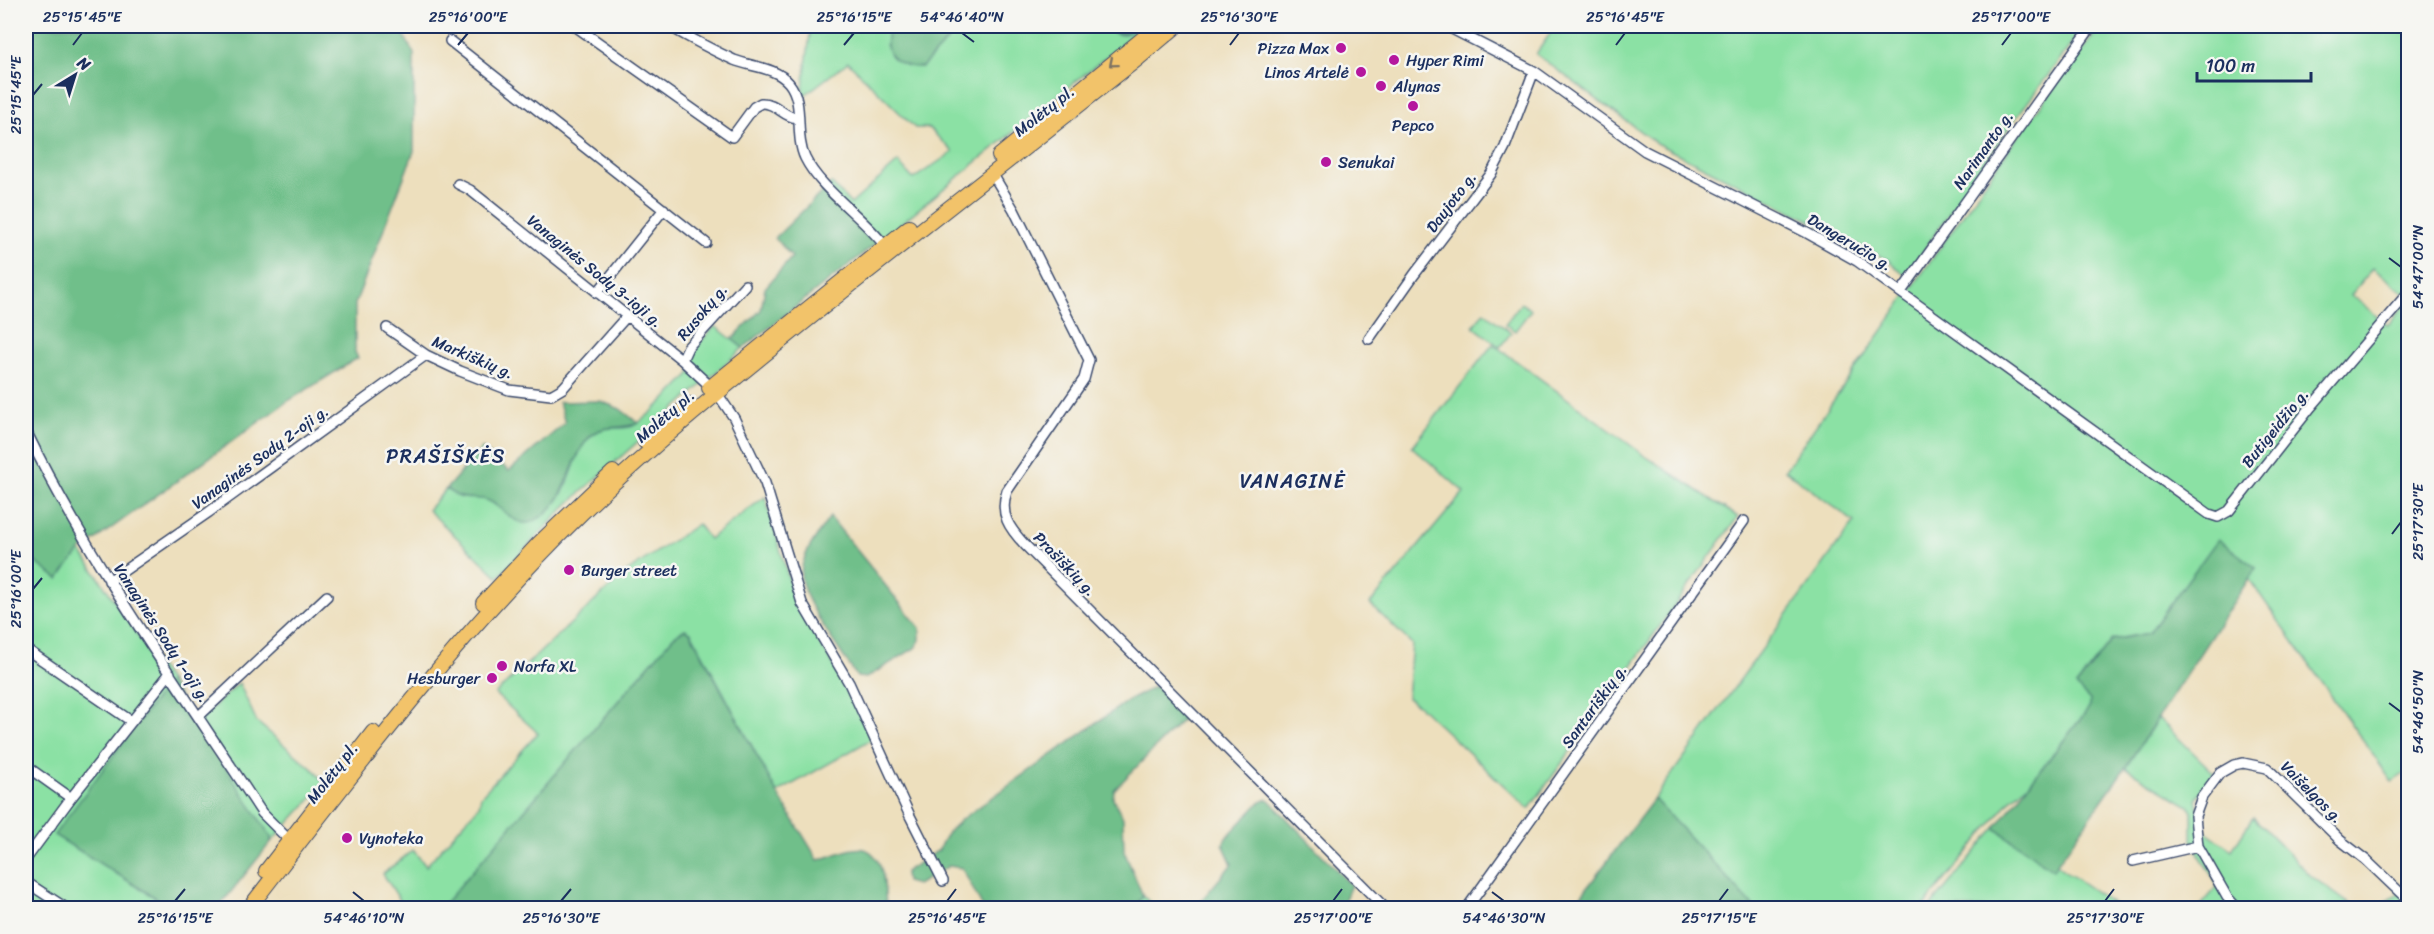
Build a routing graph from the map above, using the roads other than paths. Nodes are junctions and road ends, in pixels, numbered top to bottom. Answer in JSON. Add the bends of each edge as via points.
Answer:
{"nodes":[{"id":1,"x":575,"y":26,"type":"edge"},
{"id":2,"x":669,"y":26,"type":"edge"},
{"id":3,"x":1158,"y":26,"type":"edge"},
{"id":4,"x":1177,"y":26,"type":"edge"},
{"id":5,"x":1446,"y":26,"type":"edge"},
{"id":6,"x":2092,"y":26,"type":"edge"},
{"id":7,"x":450,"y":42,"type":"dead end"},
{"id":8,"x":1534,"y":70,"type":"junction"},
{"id":9,"x":797,"y":118,"type":"junction"},
{"id":10,"x":992,"y":173,"type":"junction"},
{"id":11,"x":458,"y":184,"type":"dead end"},
{"id":12,"x":664,"y":209,"type":"junction"},
{"id":13,"x":706,"y":243,"type":"dead end"},
{"id":14,"x":885,"y":246,"type":"junction"},
{"id":15,"x":745,"y":285,"type":"dead end"},
{"id":16,"x":1901,"y":292,"type":"junction"},
{"id":17,"x":2409,"y":292,"type":"edge"},
{"id":18,"x":597,"y":293,"type":"junction"},
{"id":19,"x":627,"y":316,"type":"junction"},
{"id":20,"x":387,"y":328,"type":"dead end"},
{"id":21,"x":1369,"y":339,"type":"dead end"},
{"id":22,"x":426,"y":355,"type":"junction"},
{"id":23,"x":682,"y":360,"type":"junction"},
{"id":24,"x":713,"y":390,"type":"junction"},
{"id":25,"x":26,"y":431,"type":"edge"},
{"id":26,"x":2218,"y":517,"type":"joint"},
{"id":27,"x":1744,"y":521,"type":"dead end"},
{"id":28,"x":109,"y":581,"type":"junction"},
{"id":29,"x":327,"y":596,"type":"dead end"},
{"id":30,"x":26,"y":649,"type":"edge"},
{"id":31,"x":170,"y":673,"type":"junction"},
{"id":32,"x":199,"y":716,"type":"junction"},
{"id":33,"x":131,"y":721,"type":"junction"},
{"id":34,"x":26,"y":766,"type":"edge"},
{"id":35,"x":71,"y":798,"type":"junction"},
{"id":36,"x":289,"y":840,"type":"junction"},
{"id":37,"x":2198,"y":846,"type":"junction"},
{"id":38,"x":26,"y":859,"type":"edge"},
{"id":39,"x":2133,"y":861,"type":"dead end"},
{"id":40,"x":943,"y":881,"type":"dead end"},
{"id":41,"x":26,"y":882,"type":"edge"},
{"id":42,"x":2409,"y":900,"type":"edge"},
{"id":43,"x":66,"y":909,"type":"edge"},
{"id":44,"x":238,"y":909,"type":"edge"},
{"id":45,"x":249,"y":909,"type":"edge"},
{"id":46,"x":1385,"y":909,"type":"edge"},
{"id":47,"x":1467,"y":909,"type":"edge"},
{"id":48,"x":2237,"y":909,"type":"edge"}],
"edges":[{"from":1,"to":9,"type":"street","via":[[732,137],[760,103]]},
{"from":2,"to":9,"type":"street","via":[[734,60],[783,77],[795,93]]},
{"from":3,"to":14,"type":"highway","name":"Molėtų pl.","one_way":true},
{"from":4,"to":10,"type":"highway","name":"Molėtų pl."},
{"from":5,"to":8,"type":"street","name":"Dangeručio g."},
{"from":6,"to":16,"type":"street","name":"Narimanto g."},
{"from":7,"to":12,"type":"street"},
{"from":8,"to":16,"type":"street","name":"Dangeručio g.","via":[[1645,151],[1807,233]]},
{"from":8,"to":21,"type":"street","name":"Daujoto g.","via":[[1491,174]]},
{"from":9,"to":14,"type":"street","via":[[800,142],[810,166]]},
{"from":10,"to":24,"type":"highway","name":"Molėtų pl."},
{"from":10,"to":46,"type":"street","name":"Prašiškių g.","via":[[1089,360],[1084,380],[1007,491],[1003,507],[1006,522],[1024,545]]},
{"from":11,"to":18,"type":"street","name":"Vanaginės Sodų 3-ioji g."},
{"from":12,"to":13,"type":"street"},
{"from":12,"to":18,"type":"street"},
{"from":14,"to":24,"type":"highway","name":"Molėtų pl."},
{"from":15,"to":23,"type":"street","name":"Rusokų g.","via":[[688,347]]},
{"from":16,"to":26,"type":"street","name":"Dangeručio g."},
{"from":17,"to":26,"type":"street","name":"Butigeidžio g.","via":[[2310,407],[2229,511]]},
{"from":18,"to":19,"type":"street","name":"Vanaginės Sodų 3-ioji g."},
{"from":19,"to":22,"type":"street","name":"Markiškių g.","via":[[563,388],[551,395],[509,390]]},
{"from":19,"to":23,"type":"street","name":"Vanaginės Sodų 3-ioji g."},
{"from":20,"to":22,"type":"street","name":"Markiškių g."},
{"from":22,"to":28,"type":"street","name":"Vanaginės Sodų 2-oji g."},
{"from":23,"to":24,"type":"street","name":"Vanaginės Sodų 3-ioji g."},
{"from":24,"to":36,"type":"highway","name":"Molėtų pl.","via":[[596,487],[514,568],[390,711]]},
{"from":24,"to":40,"type":"street","name":"Vanaginės Sodų 3-ioji g.","via":[[734,418],[765,483],[802,603],[849,683]]},
{"from":24,"to":45,"type":"highway","name":"Molėtų pl.","via":[[580,515],[489,610],[387,729]]},
{"from":25,"to":28,"type":"street","name":"Vanaginės Sodų 1-oji g."},
{"from":27,"to":47,"type":"street","name":"Santariškių g."},
{"from":28,"to":31,"type":"street","name":"Vanaginės Sodų 1-oji g."},
{"from":29,"to":32,"type":"street"},
{"from":30,"to":33,"type":"street"},
{"from":31,"to":32,"type":"street","name":"Vanaginės Sodų 1-oji g."},
{"from":31,"to":33,"type":"street"},
{"from":32,"to":36,"type":"street","name":"Vanaginės Sodų 1-oji g.","via":[[262,813]]},
{"from":33,"to":35,"type":"street"},
{"from":34,"to":35,"type":"street"},
{"from":35,"to":38,"type":"street"},
{"from":36,"to":44,"type":"highway","name":"Molėtų pl."},
{"from":37,"to":39,"type":"street"},
{"from":37,"to":42,"type":"street","name":"Vaišelgos g.","via":[[2195,816],[2211,783],[2220,772],[2234,765],[2256,765],[2266,768]]},
{"from":37,"to":48,"type":"street","name":"Vaišelgos g."},
{"from":41,"to":43,"type":"street"}]}
